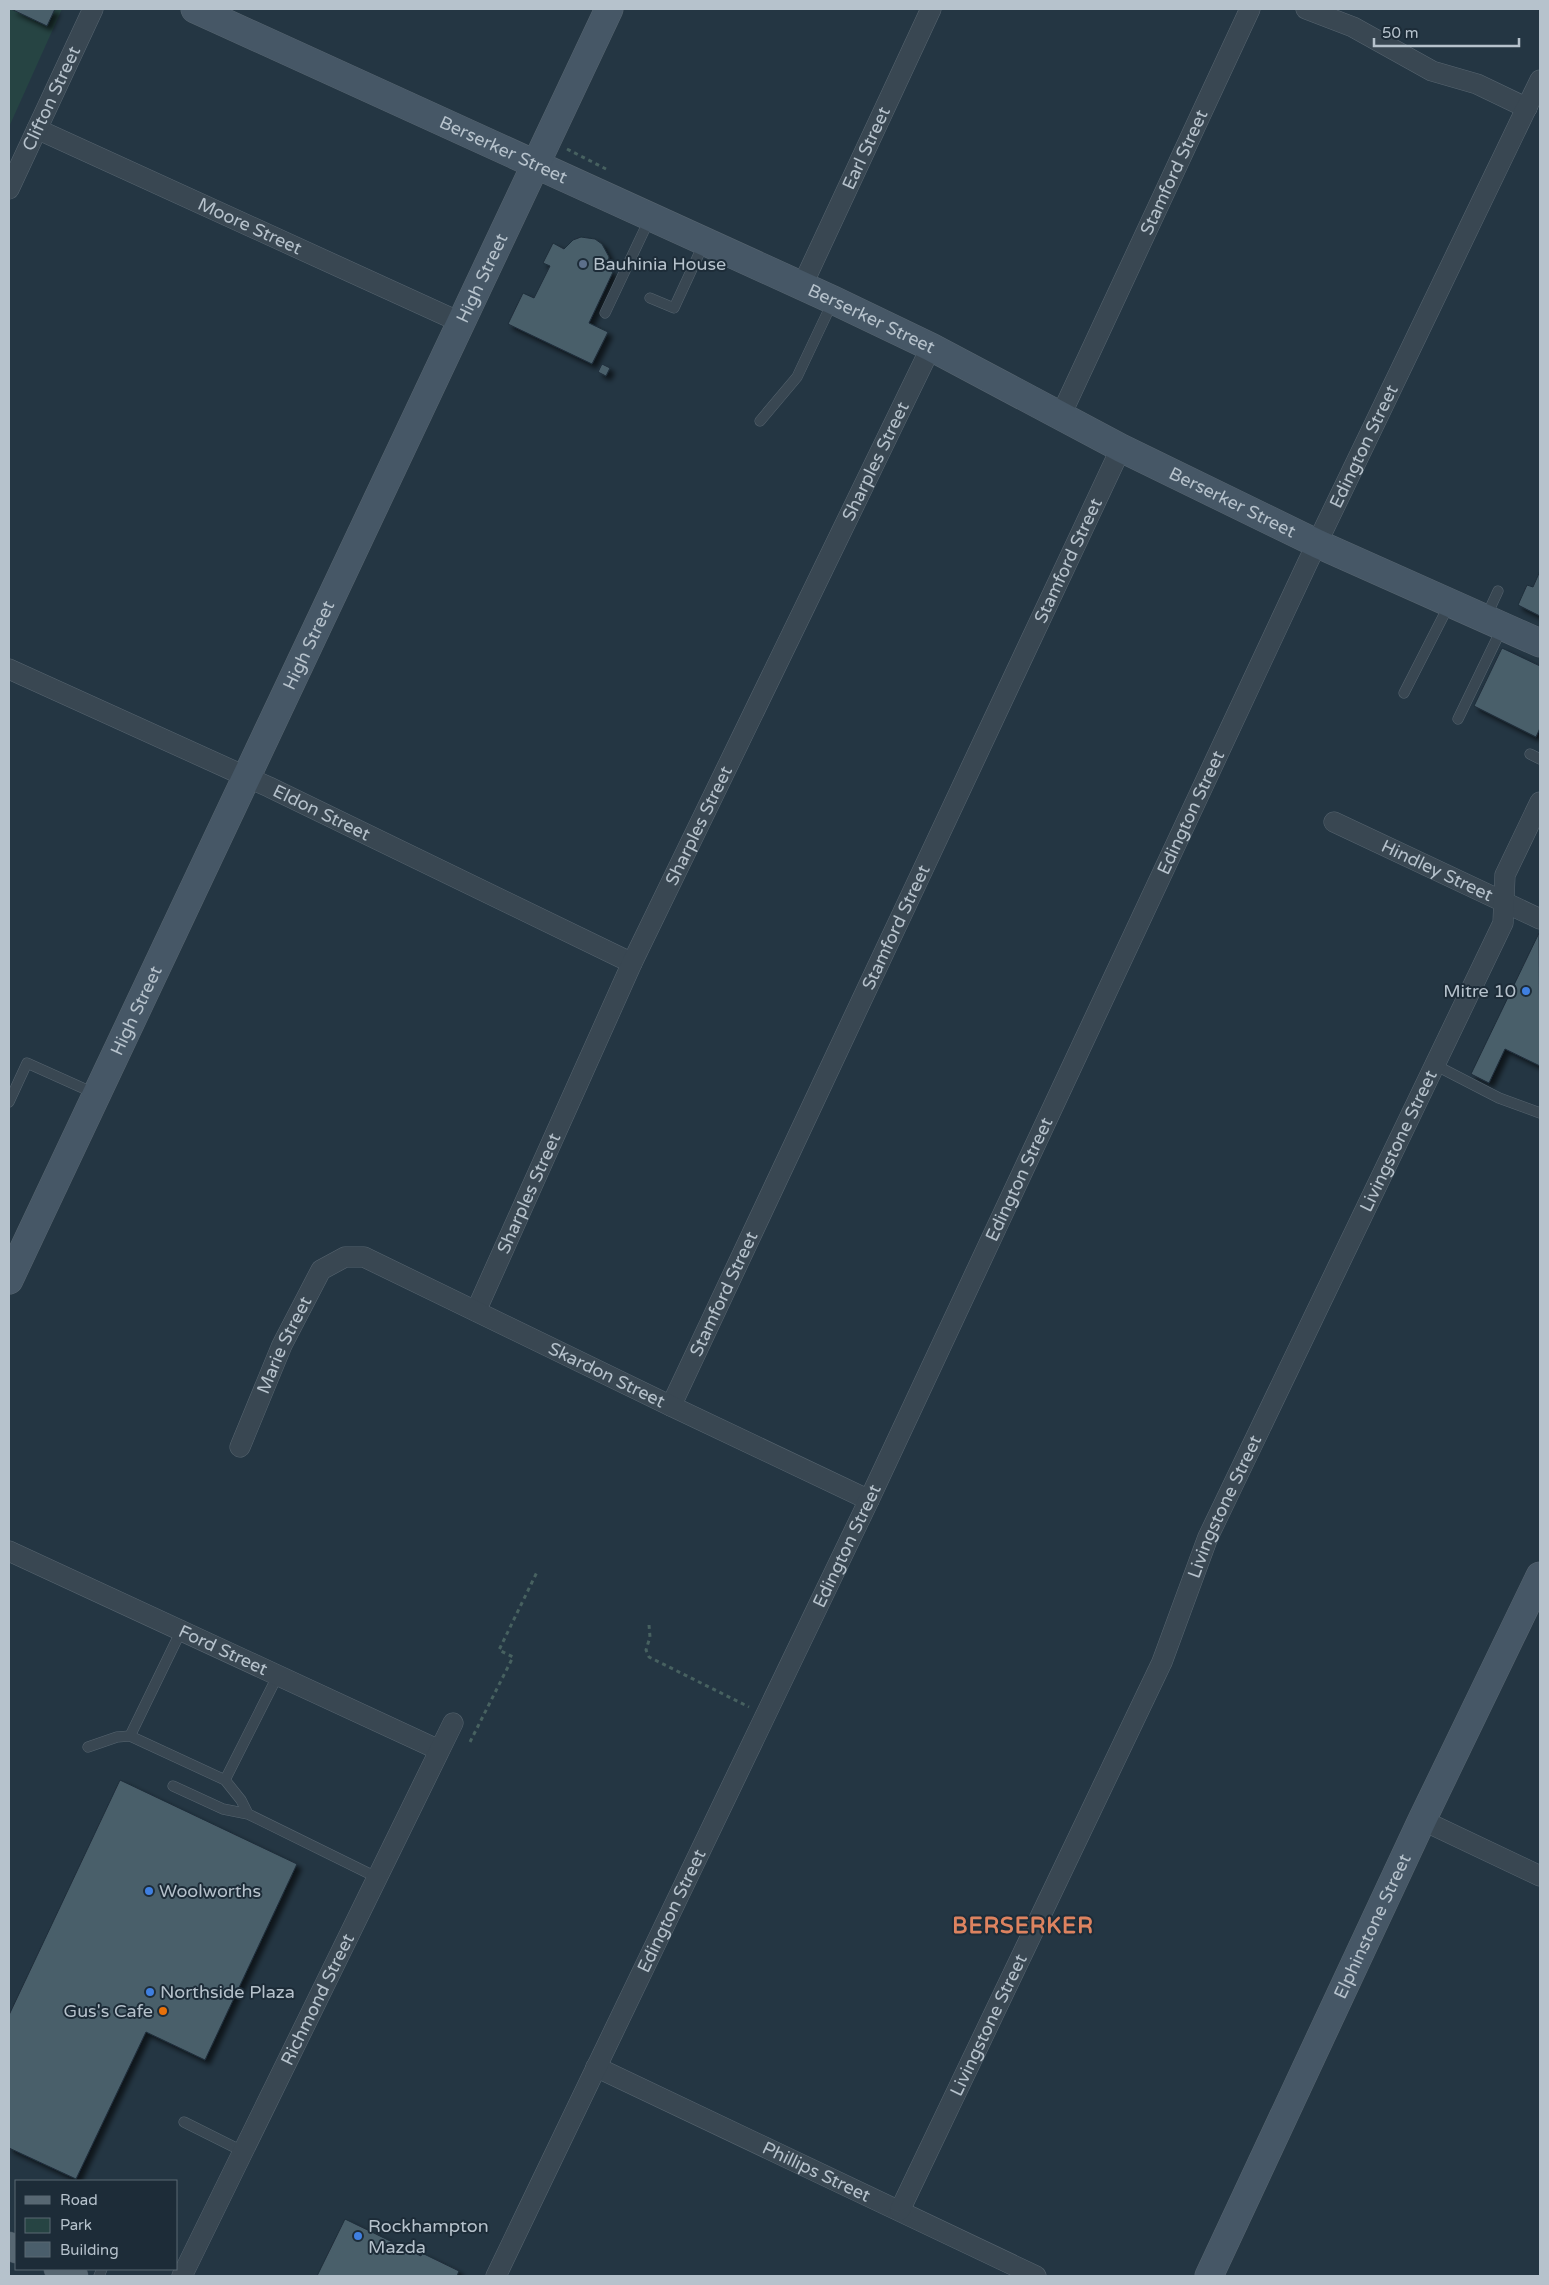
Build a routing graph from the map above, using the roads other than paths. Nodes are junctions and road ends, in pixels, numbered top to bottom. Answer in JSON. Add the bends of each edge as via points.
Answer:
{"nodes":[{"id":1,"x":93,"y":9,"type":"edge"},
{"id":2,"x":195,"y":9,"type":"edge"},
{"id":3,"x":609,"y":9,"type":"edge"},
{"id":4,"x":931,"y":9,"type":"edge"},
{"id":5,"x":1250,"y":9,"type":"edge"},
{"id":6,"x":1306,"y":9,"type":"edge"},
{"id":7,"x":1540,"y":80,"type":"edge"},
{"id":8,"x":1528,"y":108,"type":"junction"},
{"id":9,"x":37,"y":129,"type":"junction"},
{"id":10,"x":536,"y":165,"type":"junction"},
{"id":11,"x":9,"y":189,"type":"edge"},
{"id":12,"x":650,"y":218,"type":"junction"},
{"id":13,"x":705,"y":242,"type":"junction"},
{"id":14,"x":802,"y":286,"type":"junction"},
{"id":15,"x":650,"y":298,"type":"dead end"},
{"id":16,"x":833,"y":300,"type":"junction"},
{"id":17,"x":605,"y":313,"type":"dead end"},
{"id":18,"x":462,"y":323,"type":"junction"},
{"id":19,"x":931,"y":347,"type":"junction"},
{"id":20,"x":1060,"y":417,"type":"junction"},
{"id":21,"x":760,"y":420,"type":"dead end"},
{"id":22,"x":1121,"y":448,"type":"junction"},
{"id":23,"x":1318,"y":544,"type":"junction"},
{"id":24,"x":1498,"y":591,"type":"dead end"},
{"id":25,"x":1450,"y":601,"type":"junction"},
{"id":26,"x":1495,"y":621,"type":"junction"},
{"id":27,"x":1540,"y":643,"type":"edge"},
{"id":28,"x":9,"y":668,"type":"edge"},
{"id":29,"x":1404,"y":694,"type":"dead end"},
{"id":30,"x":1458,"y":719,"type":"dead end"},
{"id":31,"x":1530,"y":754,"type":"dead end"},
{"id":32,"x":1540,"y":759,"type":"edge"},
{"id":33,"x":247,"y":777,"type":"junction"},
{"id":34,"x":1540,"y":802,"type":"edge"},
{"id":35,"x":1334,"y":822,"type":"dead end"},
{"id":36,"x":1505,"y":902,"type":"junction"},
{"id":37,"x":1540,"y":919,"type":"edge"},
{"id":38,"x":632,"y":963,"type":"junction"},
{"id":39,"x":1435,"y":1065,"type":"junction"},
{"id":40,"x":97,"y":1094,"type":"junction"},
{"id":41,"x":9,"y":1102,"type":"edge"},
{"id":42,"x":1540,"y":1113,"type":"edge"},
{"id":43,"x":345,"y":1257,"type":"joint"},
{"id":44,"x":9,"y":1280,"type":"edge"},
{"id":45,"x":476,"y":1311,"type":"junction"},
{"id":46,"x":671,"y":1406,"type":"junction"},
{"id":47,"x":240,"y":1447,"type":"dead end"},
{"id":48,"x":869,"y":1500,"type":"junction"},
{"id":49,"x":9,"y":1551,"type":"edge"},
{"id":50,"x":1540,"y":1576,"type":"edge"},
{"id":51,"x":181,"y":1631,"type":"junction"},
{"id":52,"x":278,"y":1675,"type":"junction"},
{"id":53,"x":452,"y":1723,"type":"dead end"},
{"id":54,"x":130,"y":1736,"type":"junction"},
{"id":55,"x":88,"y":1747,"type":"dead end"},
{"id":56,"x":439,"y":1750,"type":"junction"},
{"id":57,"x":226,"y":1780,"type":"junction"},
{"id":58,"x":173,"y":1786,"type":"dead end"},
{"id":59,"x":248,"y":1814,"type":"junction"},
{"id":60,"x":1422,"y":1820,"type":"junction"},
{"id":61,"x":1540,"y":1876,"type":"edge"},
{"id":62,"x":376,"y":1877,"type":"junction"},
{"id":63,"x":596,"y":2067,"type":"junction"},
{"id":64,"x":184,"y":2122,"type":"dead end"},
{"id":65,"x":244,"y":2152,"type":"junction"},
{"id":66,"x":900,"y":2210,"type":"junction"},
{"id":67,"x":60,"y":2270,"type":"edge"},
{"id":68,"x":74,"y":2276,"type":"edge"},
{"id":69,"x":182,"y":2276,"type":"edge"},
{"id":70,"x":496,"y":2276,"type":"edge"},
{"id":71,"x":1036,"y":2276,"type":"edge"},
{"id":72,"x":1209,"y":2276,"type":"edge"}],
"edges":[{"from":1,"to":9,"type":"street","name":"Clifton Street"},
{"from":2,"to":10,"type":"street","name":"Berserker Street"},
{"from":3,"to":10,"type":"street","name":"High Street"},
{"from":4,"to":14,"type":"street","name":"Earl Street"},
{"from":5,"to":20,"type":"street","name":"Stamford Street"},
{"from":6,"to":8,"type":"street","via":[[1353,27],[1432,71],[1476,84]]},
{"from":7,"to":8,"type":"street","name":"Edington Street"},
{"from":8,"to":23,"type":"street","name":"Edington Street"},
{"from":9,"to":11,"type":"street","name":"Clifton Street"},
{"from":9,"to":18,"type":"street","name":"Moore Street"},
{"from":10,"to":12,"type":"street","name":"Berserker Street"},
{"from":10,"to":18,"type":"street","name":"High Street"},
{"from":12,"to":13,"type":"street","name":"Berserker Street"},
{"from":12,"to":17,"type":"lane"},
{"from":13,"to":14,"type":"street","name":"Berserker Street"},
{"from":13,"to":15,"type":"lane","via":[[674,308]]},
{"from":14,"to":16,"type":"street","name":"Berserker Street"},
{"from":16,"to":19,"type":"street","name":"Berserker Street"},
{"from":16,"to":21,"type":"lane","via":[[797,377]]},
{"from":18,"to":33,"type":"street","name":"High Street"},
{"from":19,"to":20,"type":"street","name":"Berserker Street"},
{"from":19,"to":38,"type":"street","name":"Sharples Street"},
{"from":20,"to":22,"type":"street","name":"Berserker Street"},
{"from":22,"to":23,"type":"street","name":"Berserker Street"},
{"from":22,"to":46,"type":"street","name":"Stamford Street"},
{"from":23,"to":25,"type":"street","name":"Berserker Street"},
{"from":23,"to":48,"type":"street","name":"Edington Street"},
{"from":24,"to":26,"type":"lane"},
{"from":25,"to":26,"type":"street","name":"Berserker Street"},
{"from":25,"to":29,"type":"lane"},
{"from":26,"to":27,"type":"street","name":"Berserker Street"},
{"from":26,"to":30,"type":"lane"},
{"from":28,"to":33,"type":"street","name":"Eldon Street"},
{"from":31,"to":32,"type":"lane"},
{"from":33,"to":38,"type":"street","name":"Eldon Street"},
{"from":33,"to":40,"type":"street","name":"High Street"},
{"from":34,"to":36,"type":"street","name":"Livingstone Street","via":[[1505,875]]},
{"from":35,"to":36,"type":"street","name":"Hindley Street"},
{"from":36,"to":37,"type":"street","name":"Hindley Street"},
{"from":36,"to":39,"type":"street","name":"Livingstone Street","via":[[1503,923]]},
{"from":38,"to":45,"type":"street","name":"Sharples Street"},
{"from":39,"to":42,"type":"lane","via":[[1499,1098]]},
{"from":39,"to":66,"type":"street","name":"Livingstone Street","via":[[1208,1537],[1162,1662]]},
{"from":40,"to":41,"type":"lane","via":[[27,1063]]},
{"from":40,"to":44,"type":"street","name":"High Street"},
{"from":43,"to":45,"type":"street","name":"Skardon Street","via":[[364,1257]]},
{"from":43,"to":47,"type":"street","name":"Marie Street","via":[[321,1270],[282,1345]]},
{"from":45,"to":46,"type":"street","name":"Skardon Street"},
{"from":46,"to":48,"type":"street","name":"Skardon Street"},
{"from":48,"to":63,"type":"street","name":"Edington Street"},
{"from":49,"to":51,"type":"street","name":"Ford Street"},
{"from":50,"to":60,"type":"street","name":"Elphinstone Street"},
{"from":51,"to":52,"type":"street","name":"Ford Street"},
{"from":51,"to":54,"type":"lane"},
{"from":52,"to":56,"type":"street","name":"Ford Street"},
{"from":52,"to":57,"type":"lane"},
{"from":53,"to":56,"type":"street","name":"Richmond Street"},
{"from":54,"to":55,"type":"lane"},
{"from":54,"to":57,"type":"lane"},
{"from":56,"to":62,"type":"street","name":"Richmond Street"},
{"from":57,"to":59,"type":"lane","via":[[242,1800]]},
{"from":58,"to":59,"type":"lane","via":[[223,1810]]},
{"from":59,"to":62,"type":"lane"},
{"from":60,"to":61,"type":"street"},
{"from":60,"to":72,"type":"street","name":"Elphinstone Street"},
{"from":62,"to":65,"type":"street","name":"Richmond Street"},
{"from":63,"to":66,"type":"street","name":"Phillips Street"},
{"from":63,"to":70,"type":"street","name":"Edington Street"},
{"from":64,"to":65,"type":"lane"},
{"from":65,"to":69,"type":"street","name":"Richmond Street"},
{"from":66,"to":71,"type":"street","name":"Phillips Street"},
{"from":67,"to":68,"type":"main road"}]}
